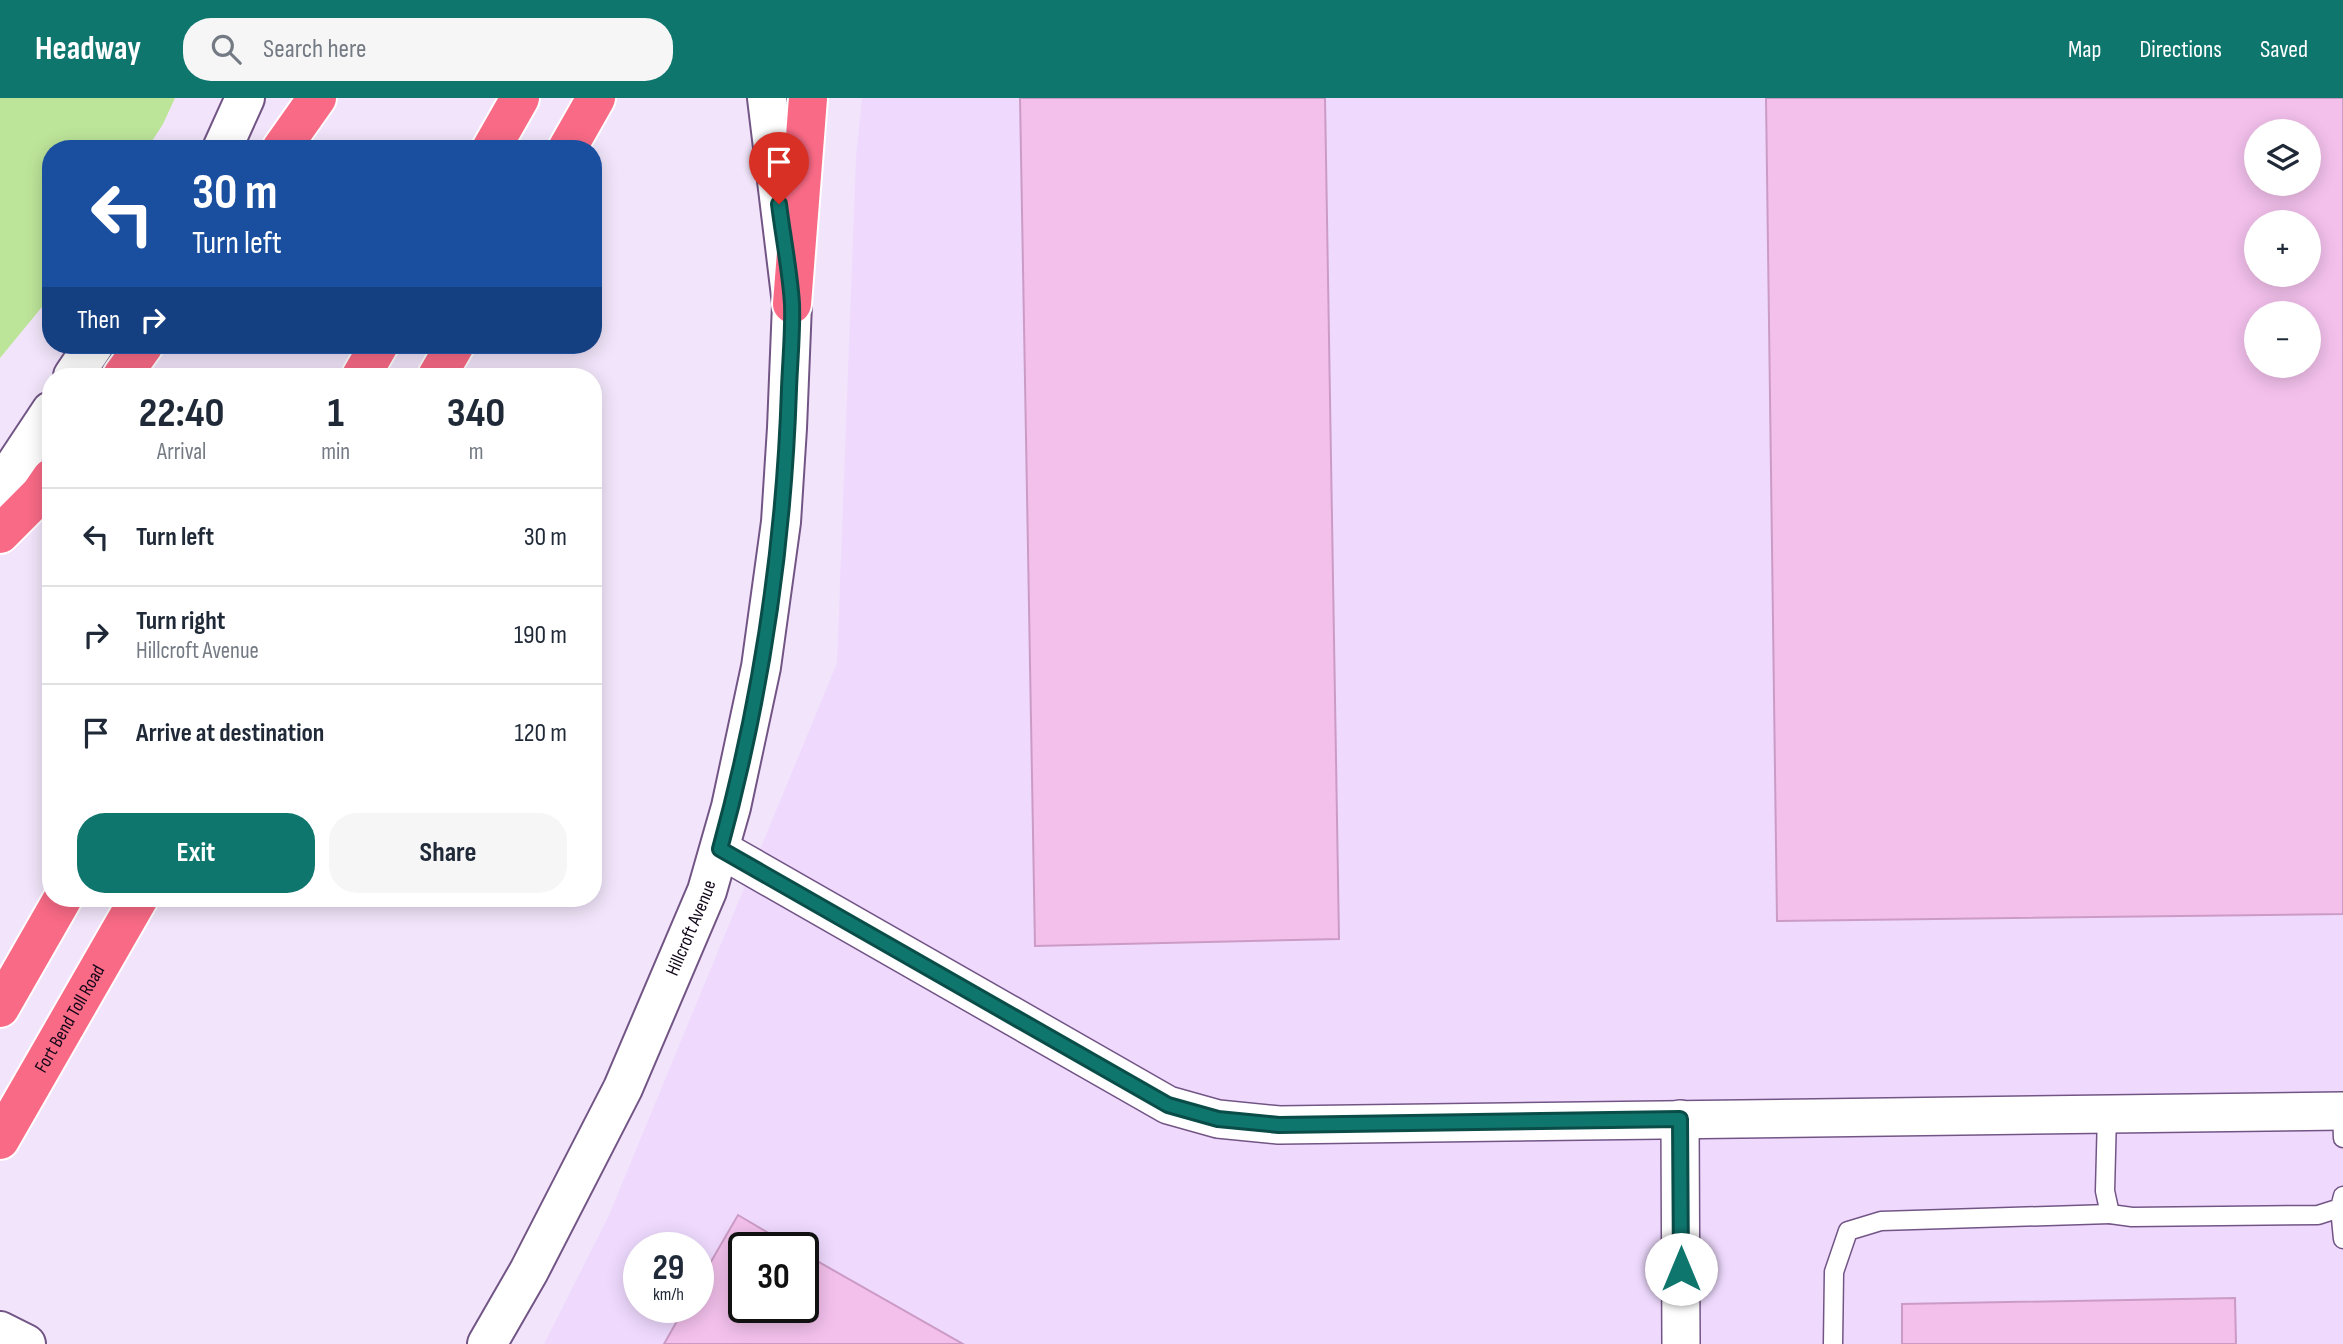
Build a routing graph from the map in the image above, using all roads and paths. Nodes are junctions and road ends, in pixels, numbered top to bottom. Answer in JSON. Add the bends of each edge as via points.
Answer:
{"nodes":[{"id":1,"x":245,"y":98,"type":"edge"},
{"id":2,"x":317,"y":98,"type":"edge"},
{"id":3,"x":520,"y":98,"type":"edge"},
{"id":4,"x":596,"y":98,"type":"edge"},
{"id":5,"x":767,"y":98,"type":"edge"},
{"id":6,"x":808,"y":98,"type":"edge"},
{"id":7,"x":226,"y":140,"type":"edge"},
{"id":8,"x":287,"y":140,"type":"edge"},
{"id":9,"x":496,"y":140,"type":"edge"},
{"id":10,"x":572,"y":140,"type":"edge"},
{"id":11,"x":792,"y":304,"type":"junction"},
{"id":12,"x":42,"y":425,"type":"edge"},
{"id":13,"x":0,"y":488,"type":"edge"},
{"id":14,"x":42,"y":491,"type":"edge"},
{"id":15,"x":0,"y":534,"type":"edge"},
{"id":16,"x":720,"y":849,"type":"junction"},
{"id":17,"x":58,"y":907,"type":"edge"},
{"id":18,"x":134,"y":907,"type":"edge"},
{"id":19,"x":0,"y":1008,"type":"edge"},
{"id":20,"x":2107,"y":1114,"type":"junction"},
{"id":21,"x":1680,"y":1119,"type":"junction"},
{"id":22,"x":2343,"y":1120,"type":"edge"},
{"id":23,"x":0,"y":1140,"type":"edge"},
{"id":24,"x":2342,"y":1202,"type":"edge"},
{"id":25,"x":2110,"y":1214,"type":"junction"},
{"id":26,"x":2343,"y":1239,"type":"edge"},
{"id":27,"x":0,"y":1331,"type":"edge"},
{"id":28,"x":26,"y":1344,"type":"edge"},
{"id":29,"x":487,"y":1344,"type":"edge"},
{"id":30,"x":1681,"y":1344,"type":"edge"},
{"id":31,"x":1833,"y":1344,"type":"edge"}],
"edges":[{"from":1,"to":7,"type":"main road"},
{"from":2,"to":8,"type":"highway"},
{"from":3,"to":9,"type":"highway"},
{"from":4,"to":10,"type":"highway"},
{"from":5,"to":11,"type":"main road","name":"Hillcroft Avenue"},
{"from":6,"to":11,"type":"highway"},
{"from":11,"to":16,"type":"main road","name":"Hillcroft Avenue","via":[[781,522],[761,667]]},
{"from":12,"to":13,"type":"main road"},
{"from":14,"to":15,"type":"highway"},
{"from":16,"to":21,"type":"street","via":[[1168,1105],[1218,1119],[1279,1125]]},
{"from":16,"to":29,"type":"main road","name":"Hillcroft Avenue","via":[[707,891],[623,1088]]},
{"from":17,"to":19,"type":"highway"},
{"from":18,"to":23,"type":"highway","name":"Fort Bend Toll Road"},
{"from":20,"to":21,"type":"street"},
{"from":20,"to":22,"type":"street"},
{"from":20,"to":25,"type":"lane","via":[[2105,1191]]},
{"from":21,"to":30,"type":"street"},
{"from":24,"to":25,"type":"lane","via":[[2318,1215]]},
{"from":24,"to":26,"type":"lane"},
{"from":25,"to":31,"type":"lane","via":[[1881,1221],[1848,1231],[1835,1272]]},
{"from":27,"to":28,"type":"main road"}]}
